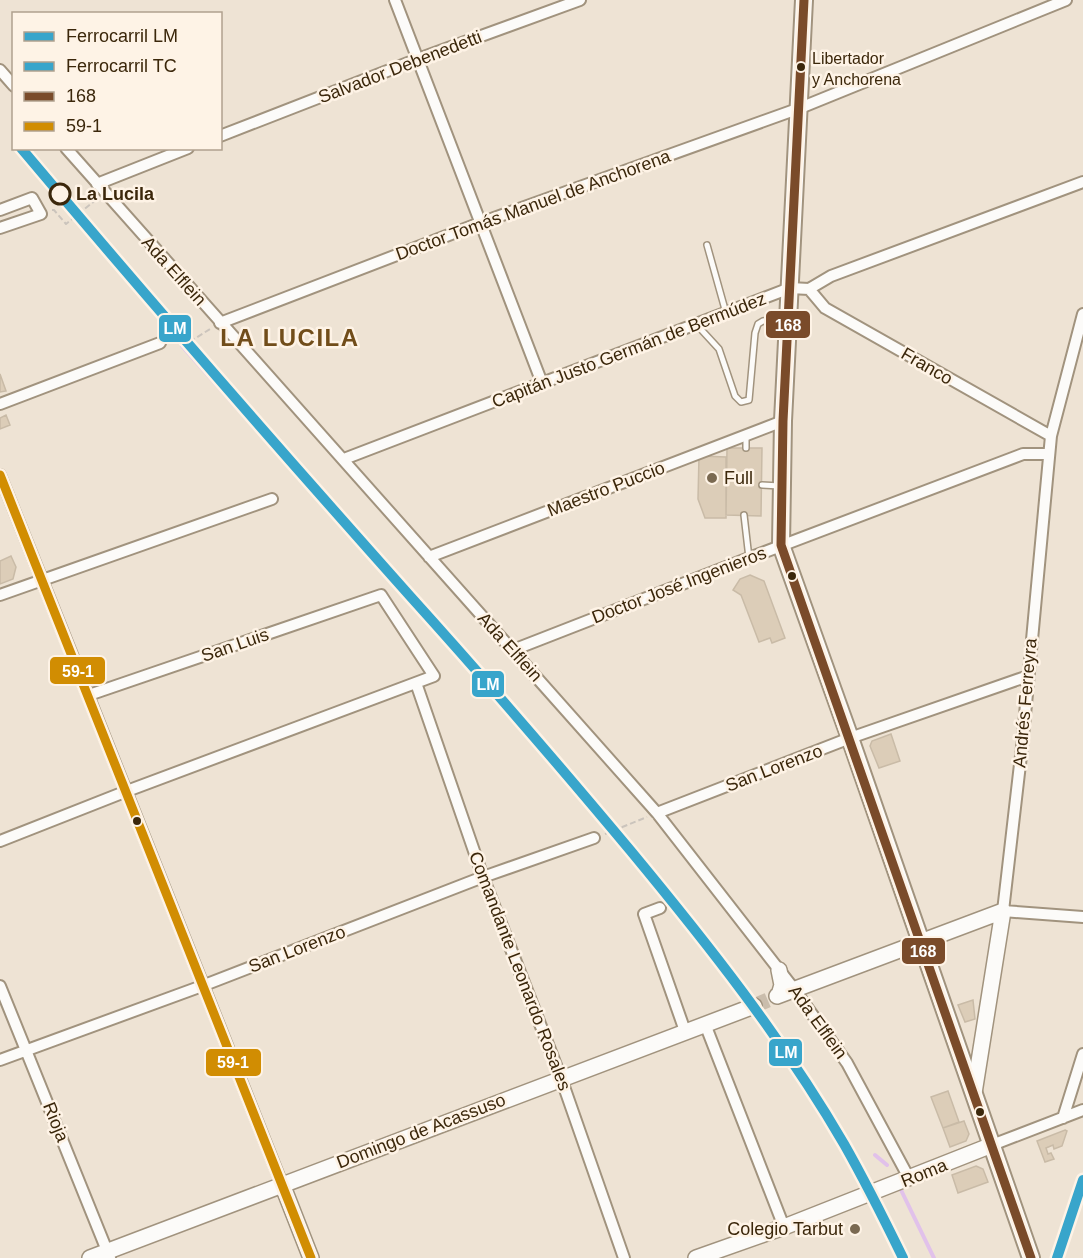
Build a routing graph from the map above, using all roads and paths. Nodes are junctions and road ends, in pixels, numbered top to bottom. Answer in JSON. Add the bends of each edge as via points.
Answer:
{"nodes":[{"id":1,"x":395,"y":0,"type":"edge"},
{"id":2,"x":580,"y":0,"type":"edge"},
{"id":3,"x":804,"y":0,"type":"edge"},
{"id":4,"x":1066,"y":0,"type":"edge"},
{"id":5,"x":418,"y":59,"type":"junction"},
{"id":6,"x":0,"y":70,"type":"edge"},
{"id":7,"x":12,"y":84,"type":"edge"},
{"id":8,"x":800,"y":108,"type":"junction"},
{"id":9,"x":222,"y":135,"type":"edge"},
{"id":10,"x":68,"y":150,"type":"edge"},
{"id":11,"x":183,"y":150,"type":"edge"},
{"id":12,"x":1083,"y":182,"type":"edge"},
{"id":13,"x":97,"y":184,"type":"junction"},
{"id":14,"x":94,"y":202,"type":"dead end"},
{"id":15,"x":0,"y":210,"type":"edge"},
{"id":16,"x":40,"y":210,"type":"junction"},
{"id":17,"x":480,"y":224,"type":"junction"},
{"id":18,"x":0,"y":228,"type":"edge"},
{"id":19,"x":707,"y":245,"type":"dead end"},
{"id":20,"x":790,"y":288,"type":"junction"},
{"id":21,"x":809,"y":289,"type":"junction"},
{"id":22,"x":726,"y":313,"type":"junction"},
{"id":23,"x":1083,"y":314,"type":"edge"},
{"id":24,"x":763,"y":321,"type":"dead end"},
{"id":25,"x":220,"y":323,"type":"junction"},
{"id":26,"x":696,"y":324,"type":"junction"},
{"id":27,"x":160,"y":343,"type":"joint"},
{"id":28,"x":542,"y":383,"type":"junction"},
{"id":29,"x":0,"y":404,"type":"edge"},
{"id":30,"x":783,"y":421,"type":"junction"},
{"id":31,"x":746,"y":435,"type":"junction"},
{"id":32,"x":1051,"y":436,"type":"junction"},
{"id":33,"x":746,"y":448,"type":"dead end"},
{"id":34,"x":1049,"y":454,"type":"junction"},
{"id":35,"x":344,"y":459,"type":"junction"},
{"id":36,"x":0,"y":475,"type":"edge"},
{"id":37,"x":762,"y":485,"type":"dead end"},
{"id":38,"x":782,"y":486,"type":"junction"},
{"id":39,"x":272,"y":499,"type":"dead end"},
{"id":40,"x":744,"y":515,"type":"dead end"},
{"id":41,"x":781,"y":545,"type":"junction"},
{"id":42,"x":429,"y":557,"type":"junction"},
{"id":43,"x":749,"y":558,"type":"junction"},
{"id":44,"x":42,"y":579,"type":"junction"},
{"id":45,"x":0,"y":595,"type":"edge"},
{"id":46,"x":513,"y":650,"type":"junction"},
{"id":47,"x":1028,"y":676,"type":"junction"},
{"id":48,"x":416,"y":683,"type":"junction"},
{"id":49,"x":89,"y":695,"type":"junction"},
{"id":50,"x":850,"y":738,"type":"junction"},
{"id":51,"x":127,"y":791,"type":"junction"},
{"id":52,"x":657,"y":813,"type":"junction"},
{"id":53,"x":594,"y":838,"type":"joint"},
{"id":54,"x":0,"y":841,"type":"edge"},
{"id":55,"x":483,"y":877,"type":"junction"},
{"id":56,"x":660,"y":908,"type":"dead end"},
{"id":57,"x":1004,"y":910,"type":"junction"},
{"id":58,"x":1083,"y":917,"type":"edge"},
{"id":59,"x":920,"y":943,"type":"junction"},
{"id":60,"x":779,"y":970,"type":"junction"},
{"id":61,"x":0,"y":986,"type":"edge"},
{"id":62,"x":202,"y":986,"type":"junction"},
{"id":63,"x":794,"y":989,"type":"junction"},
{"id":64,"x":778,"y":995,"type":"junction"},
{"id":65,"x":803,"y":1002,"type":"junction"},
{"id":66,"x":754,"y":1006,"type":"tunnel mouth"},
{"id":67,"x":705,"y":1024,"type":"junction"},
{"id":68,"x":685,"y":1031,"type":"junction"},
{"id":69,"x":27,"y":1050,"type":"junction"},
{"id":70,"x":1083,"y":1054,"type":"edge"},
{"id":71,"x":0,"y":1060,"type":"edge"},
{"id":72,"x":561,"y":1078,"type":"junction"},
{"id":73,"x":974,"y":1093,"type":"junction"},
{"id":74,"x":1083,"y":1110,"type":"edge"},
{"id":75,"x":1063,"y":1118,"type":"junction"},
{"id":76,"x":992,"y":1145,"type":"junction"},
{"id":77,"x":909,"y":1178,"type":"junction"},
{"id":78,"x":282,"y":1184,"type":"junction"},
{"id":79,"x":784,"y":1227,"type":"junction"},
{"id":80,"x":109,"y":1255,"type":"edge"},
{"id":81,"x":90,"y":1258,"type":"edge"},
{"id":82,"x":311,"y":1258,"type":"edge"},
{"id":83,"x":624,"y":1258,"type":"edge"},
{"id":84,"x":696,"y":1258,"type":"edge"},
{"id":85,"x":1031,"y":1258,"type":"edge"}],
"edges":[{"from":1,"to":5,"type":"street"},
{"from":2,"to":5,"type":"street","name":"Salvador Debenedetti"},
{"from":3,"to":8,"type":"main road"},
{"from":4,"to":8,"type":"street","name":"Doctor Tomás Manuel de Anchorena"},
{"from":5,"to":9,"type":"street","name":"Salvador Debenedetti"},
{"from":5,"to":17,"type":"street"},
{"from":6,"to":7,"type":"street"},
{"from":8,"to":17,"type":"street","name":"Doctor Tomás Manuel de Anchorena"},
{"from":8,"to":20,"type":"main road"},
{"from":10,"to":13,"type":"street","name":"Ada Elflein"},
{"from":11,"to":13,"type":"street"},
{"from":12,"to":21,"type":"street","via":[[831,276]]},
{"from":13,"to":25,"type":"street","name":"Ada Elflein"},
{"from":14,"to":16,"type":"path","via":[[66,224],[54,210]]},
{"from":15,"to":16,"type":"street","via":[[32,198]]},
{"from":16,"to":18,"type":"street","via":[[41,213]]},
{"from":17,"to":25,"type":"street","name":"Doctor Tomás Manuel de Anchorena"},
{"from":17,"to":28,"type":"street"},
{"from":19,"to":22,"type":"lane"},
{"from":20,"to":21,"type":"street","name":"Capitán Justo Germán de Bermúdez"},
{"from":20,"to":22,"type":"street","name":"Capitán Justo Germán de Bermúdez"},
{"from":20,"to":30,"type":"main road"},
{"from":21,"to":32,"type":"street","name":"Franco","via":[[825,308]]},
{"from":22,"to":26,"type":"street","name":"Capitán Justo Germán de Bermúdez"},
{"from":23,"to":32,"type":"street","name":"Andrés Ferreyra"},
{"from":24,"to":26,"type":"lane","via":[[755,333],[748,400],[741,402],[735,396],[719,348]]},
{"from":25,"to":27,"type":"path","via":[[188,343]]},
{"from":25,"to":35,"type":"street","name":"Ada Elflein"},
{"from":26,"to":28,"type":"street","name":"Capitán Justo Germán de Bermúdez"},
{"from":27,"to":29,"type":"street"},
{"from":28,"to":35,"type":"street","name":"Capitán Justo Germán de Bermúdez"},
{"from":30,"to":31,"type":"street","name":"Maestro Puccio"},
{"from":30,"to":38,"type":"main road"},
{"from":31,"to":33,"type":"lane"},
{"from":31,"to":42,"type":"street","name":"Maestro Puccio"},
{"from":32,"to":34,"type":"street","name":"Andrés Ferreyra"},
{"from":34,"to":41,"type":"street","name":"Doctor José Ingenieros","via":[[1023,454]]},
{"from":34,"to":47,"type":"street","name":"Andrés Ferreyra"},
{"from":35,"to":42,"type":"street","name":"Ada Elflein"},
{"from":36,"to":44,"type":"street"},
{"from":37,"to":38,"type":"lane"},
{"from":38,"to":41,"type":"main road"},
{"from":39,"to":44,"type":"street"},
{"from":40,"to":43,"type":"lane"},
{"from":41,"to":43,"type":"street","name":"Doctor José Ingenieros"},
{"from":41,"to":50,"type":"main road"},
{"from":42,"to":46,"type":"street","name":"Ada Elflein"},
{"from":43,"to":46,"type":"street","name":"Doctor José Ingenieros"},
{"from":44,"to":45,"type":"street"},
{"from":44,"to":49,"type":"street"},
{"from":46,"to":52,"type":"street","name":"Ada Elflein"},
{"from":47,"to":50,"type":"street","name":"San Lorenzo"},
{"from":47,"to":57,"type":"street","name":"Andrés Ferreyra"},
{"from":48,"to":49,"type":"street","name":"San Luis","via":[[434,676],[381,595]]},
{"from":48,"to":51,"type":"street"},
{"from":48,"to":55,"type":"street","name":"Comandante Leonardo Rosales"},
{"from":49,"to":51,"type":"street"},
{"from":50,"to":52,"type":"street","name":"San Lorenzo"},
{"from":50,"to":59,"type":"main road"},
{"from":51,"to":54,"type":"street"},
{"from":51,"to":62,"type":"street"},
{"from":52,"to":53,"type":"path"},
{"from":52,"to":60,"type":"street","name":"Ada Elflein"},
{"from":53,"to":55,"type":"street","name":"San Lorenzo"},
{"from":55,"to":62,"type":"street","name":"San Lorenzo"},
{"from":55,"to":72,"type":"street","name":"Comandante Leonardo Rosales"},
{"from":56,"to":68,"type":"street","via":[[645,914]]},
{"from":57,"to":58,"type":"street"},
{"from":57,"to":59,"type":"street"},
{"from":57,"to":73,"type":"street","name":"Andrés Ferreyra"},
{"from":59,"to":63,"type":"street"},
{"from":59,"to":73,"type":"main road"},
{"from":60,"to":63,"type":"street","name":"Ada Elflein"},
{"from":60,"to":64,"type":"street","via":[[782,984]]},
{"from":61,"to":69,"type":"street","name":"Rioja"},
{"from":62,"to":69,"type":"street","name":"San Lorenzo"},
{"from":62,"to":78,"type":"street"},
{"from":63,"to":64,"type":"street"},
{"from":63,"to":65,"type":"street","name":"Ada Elflein"},
{"from":64,"to":65,"type":"street","via":[[794,995]]},
{"from":65,"to":77,"type":"street","name":"Ada Elflein","via":[[847,1063]]},
{"from":66,"to":67,"type":"street","name":"Domingo de Acassuso"},
{"from":67,"to":68,"type":"street","name":"Domingo de Acassuso"},
{"from":67,"to":79,"type":"street"},
{"from":68,"to":72,"type":"street","name":"Domingo de Acassuso"},
{"from":69,"to":71,"type":"street","name":"San Lorenzo"},
{"from":69,"to":80,"type":"street","name":"Rioja"},
{"from":70,"to":75,"type":"street"},
{"from":72,"to":78,"type":"street","name":"Domingo de Acassuso"},
{"from":72,"to":83,"type":"street","name":"Comandante Leonardo Rosales"},
{"from":73,"to":76,"type":"main road"},
{"from":74,"to":75,"type":"street","name":"Roma"},
{"from":75,"to":76,"type":"street","name":"Roma"},
{"from":76,"to":77,"type":"street","name":"Roma"},
{"from":76,"to":85,"type":"main road"},
{"from":77,"to":79,"type":"street","name":"Roma"},
{"from":78,"to":80,"type":"street","name":"Domingo de Acassuso"},
{"from":78,"to":82,"type":"street"},
{"from":79,"to":84,"type":"street","name":"Roma"},
{"from":80,"to":81,"type":"street","name":"Domingo de Acassuso"}]}
